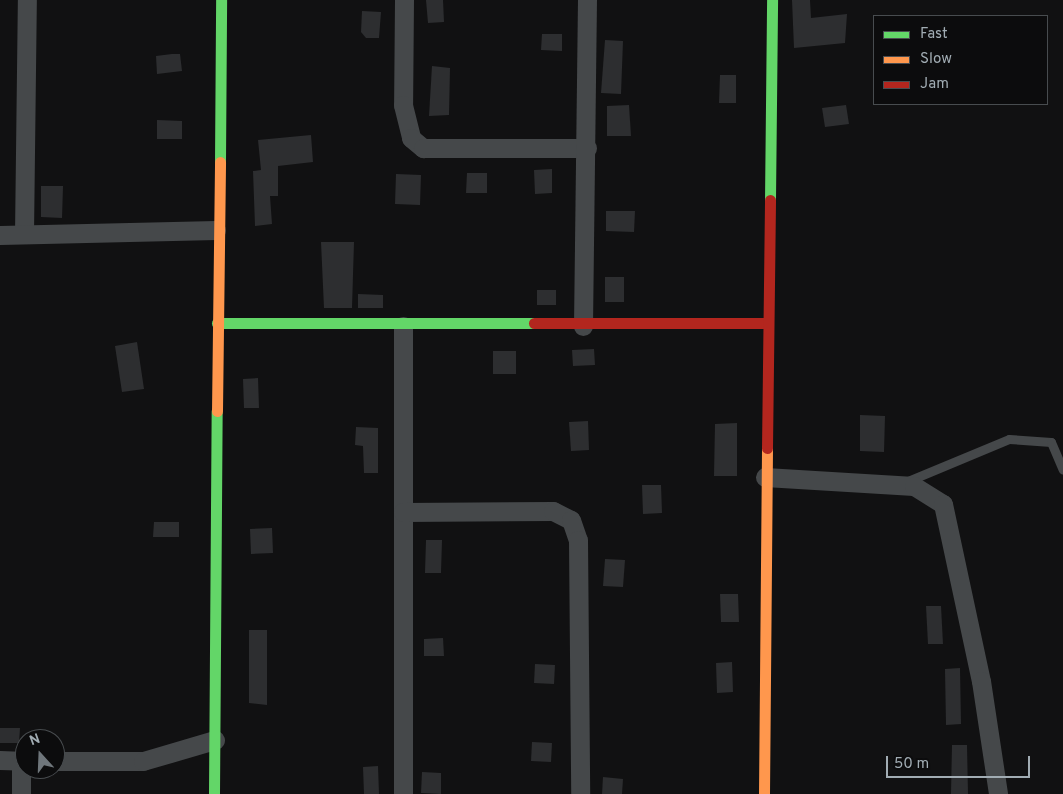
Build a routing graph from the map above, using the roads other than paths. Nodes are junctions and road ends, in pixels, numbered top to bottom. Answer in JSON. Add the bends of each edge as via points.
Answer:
{"nodes":[{"id":1,"x":27,"y":0,"type":"edge"},
{"id":2,"x":221,"y":0,"type":"edge"},
{"id":3,"x":404,"y":0,"type":"edge"},
{"id":4,"x":587,"y":0,"type":"edge"},
{"id":5,"x":772,"y":0,"type":"edge"},
{"id":6,"x":587,"y":148,"type":"junction"},
{"id":7,"x":216,"y":230,"type":"junction"},
{"id":8,"x":24,"y":234,"type":"junction"},
{"id":9,"x":0,"y":235,"type":"edge"},
{"id":10,"x":217,"y":323,"type":"junction"},
{"id":11,"x":766,"y":323,"type":"junction"},
{"id":12,"x":402,"y":326,"type":"junction"},
{"id":13,"x":583,"y":326,"type":"junction"},
{"id":14,"x":1063,"y":470,"type":"edge"},
{"id":15,"x":765,"y":477,"type":"junction"},
{"id":16,"x":901,"y":484,"type":"junction"},
{"id":17,"x":403,"y":512,"type":"junction"},
{"id":18,"x":215,"y":740,"type":"junction"},
{"id":19,"x":0,"y":760,"type":"edge"},
{"id":20,"x":15,"y":760,"type":"edge"},
{"id":21,"x":65,"y":761,"type":"edge"},
{"id":22,"x":22,"y":779,"type":"edge"},
{"id":23,"x":21,"y":794,"type":"edge"},
{"id":24,"x":214,"y":794,"type":"edge"},
{"id":25,"x":403,"y":794,"type":"edge"},
{"id":26,"x":580,"y":794,"type":"edge"},
{"id":27,"x":764,"y":794,"type":"edge"},
{"id":28,"x":998,"y":794,"type":"edge"}],
"edges":[{"from":1,"to":8,"type":"street"},
{"from":2,"to":7,"type":"street"},
{"from":3,"to":6,"type":"street","via":[[403,105],[411,138],[423,148]]},
{"from":4,"to":6,"type":"street"},
{"from":5,"to":11,"type":"street"},
{"from":6,"to":13,"type":"street"},
{"from":7,"to":8,"type":"street"},
{"from":7,"to":10,"type":"street"},
{"from":8,"to":9,"type":"street"},
{"from":10,"to":12,"type":"street"},
{"from":10,"to":18,"type":"street"},
{"from":11,"to":13,"type":"street"},
{"from":11,"to":15,"type":"street"},
{"from":12,"to":13,"type":"street"},
{"from":12,"to":17,"type":"street"},
{"from":14,"to":16,"type":"lane","via":[[1050,442],[1010,439]]},
{"from":15,"to":16,"type":"street"},
{"from":15,"to":27,"type":"street"},
{"from":16,"to":28,"type":"street","via":[[932,493],[943,504],[981,681]]},
{"from":17,"to":25,"type":"street"},
{"from":17,"to":26,"type":"street","via":[[553,511],[571,520],[578,540]]},
{"from":18,"to":21,"type":"street","via":[[144,760]]},
{"from":18,"to":24,"type":"street"},
{"from":19,"to":20,"type":"street"},
{"from":22,"to":23,"type":"street"}]}
